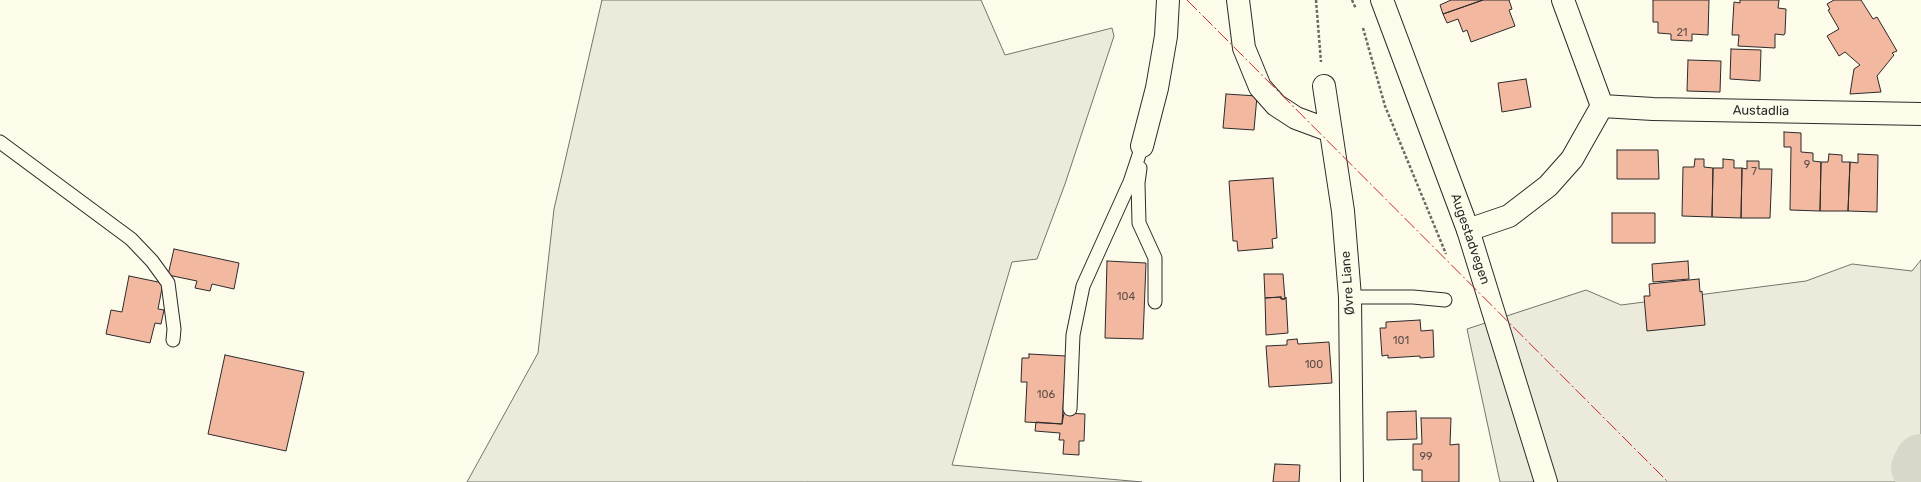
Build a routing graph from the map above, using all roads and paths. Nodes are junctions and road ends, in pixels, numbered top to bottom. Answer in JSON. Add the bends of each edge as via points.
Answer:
{"nodes":[{"id":1,"x":1168,"y":0,"type":"edge"},
{"id":2,"x":1238,"y":0,"type":"edge"},
{"id":3,"x":1316,"y":0,"type":"edge"},
{"id":4,"x":1352,"y":0,"type":"edge"},
{"id":5,"x":1382,"y":0,"type":"edge"},
{"id":6,"x":1563,"y":0,"type":"edge"},
{"id":7,"x":1357,"y":13,"type":"dead end"},
{"id":8,"x":1362,"y":26,"type":"dead end"},
{"id":9,"x":1324,"y":86,"type":"joint"},
{"id":10,"x":1602,"y":106,"type":"junction"},
{"id":11,"x":1921,"y":114,"type":"edge"},
{"id":12,"x":1330,"y":131,"type":"junction"},
{"id":13,"x":0,"y":142,"type":"edge"},
{"id":14,"x":1142,"y":146,"type":"junction"},
{"id":15,"x":1468,"y":230,"type":"junction"},
{"id":16,"x":1447,"y":258,"type":"dead end"},
{"id":17,"x":1350,"y":297,"type":"junction"},
{"id":18,"x":1445,"y":300,"type":"dead end"},
{"id":19,"x":1155,"y":302,"type":"dead end"},
{"id":20,"x":173,"y":340,"type":"dead end"},
{"id":21,"x":1070,"y":409,"type":"dead end"},
{"id":22,"x":1352,"y":482,"type":"edge"},
{"id":23,"x":1546,"y":482,"type":"edge"}],
"edges":[{"from":1,"to":14,"type":"street","via":[[1165,44]]},
{"from":2,"to":12,"type":"street","via":[[1244,48],[1260,87],[1276,105],[1296,118]]},
{"from":3,"to":9,"type":"path"},
{"from":4,"to":7,"type":"path"},
{"from":5,"to":15,"type":"street","name":"Augestadvegen"},
{"from":6,"to":10,"type":"street"},
{"from":8,"to":16,"type":"path","via":[[1385,106]]},
{"from":9,"to":12,"type":"street","name":"Øvre Liane"},
{"from":10,"to":11,"type":"street","name":"Austadlia","via":[[1661,110]]},
{"from":10,"to":15,"type":"street","via":[[1572,159],[1548,186],[1510,216]]},
{"from":12,"to":17,"type":"street","name":"Øvre Liane","via":[[1342,211]]},
{"from":13,"to":20,"type":"lane","via":[[131,239],[152,261],[168,283]]},
{"from":14,"to":19,"type":"lane","via":[[1138,183],[1139,223],[1155,258]]},
{"from":14,"to":21,"type":"lane","via":[[1130,182],[1083,286],[1073,336]]},
{"from":15,"to":23,"type":"street","name":"Augestadvegen"},
{"from":17,"to":18,"type":"lane"},
{"from":17,"to":22,"type":"street","name":"Øvre Liane"}]}
